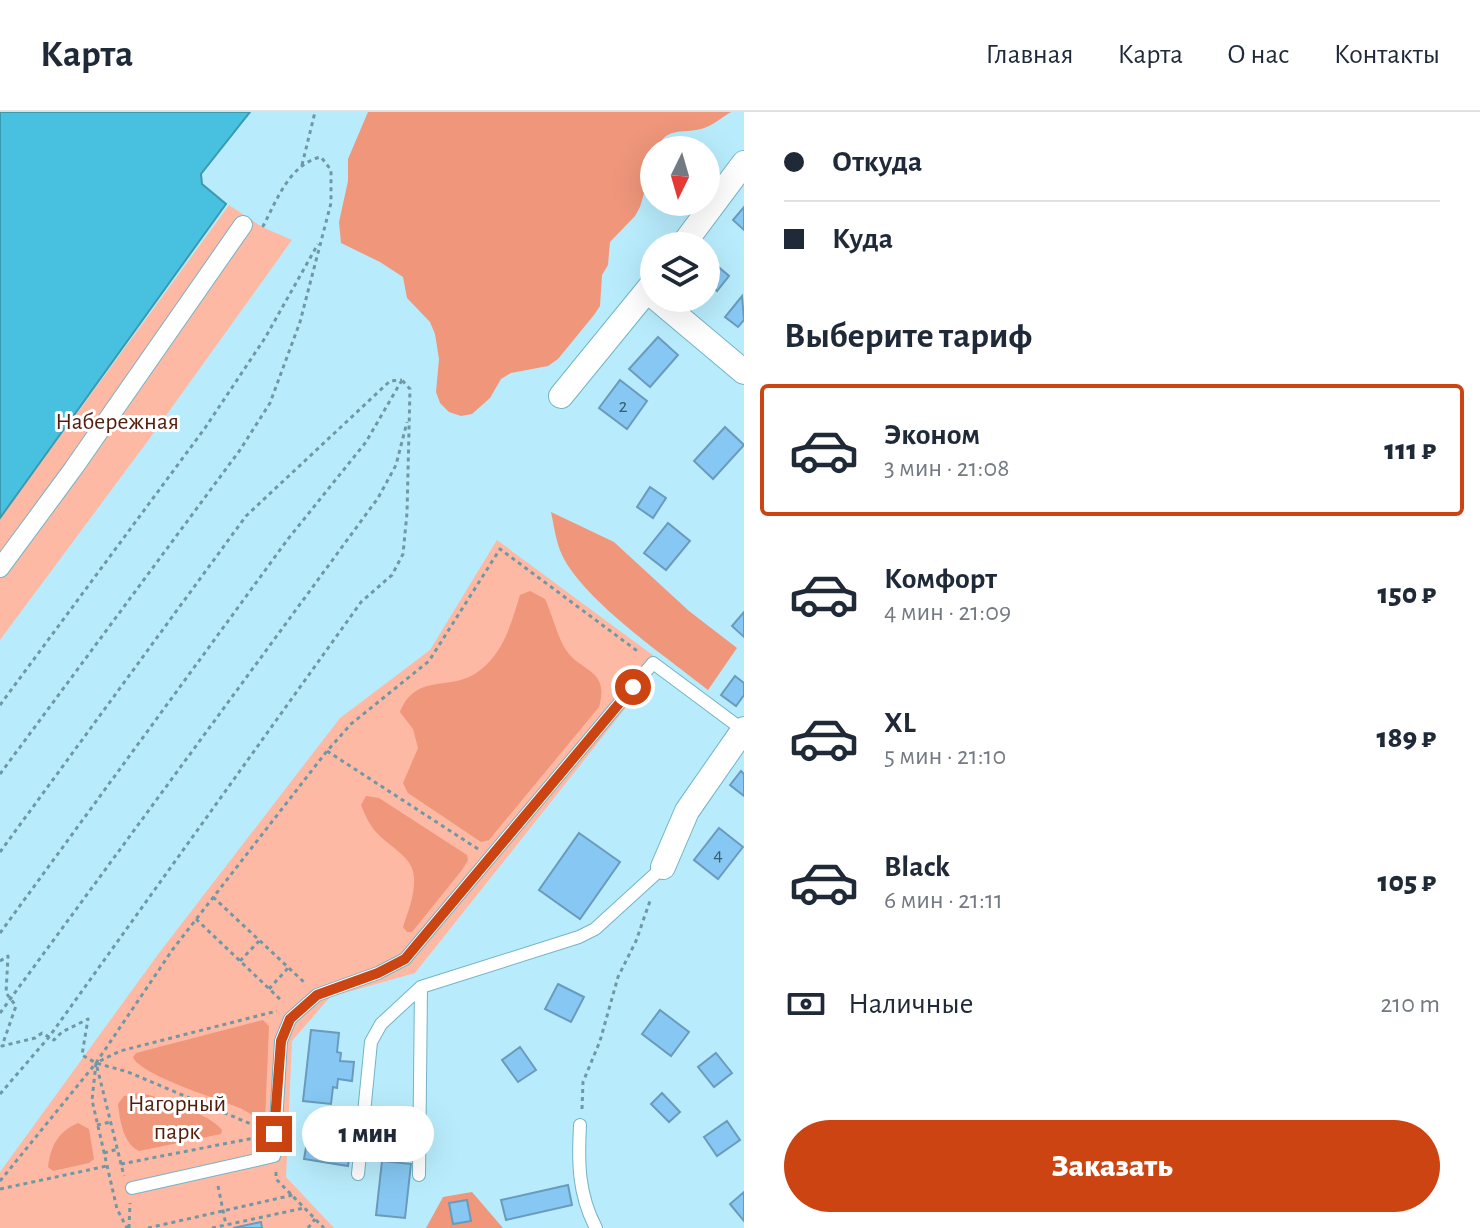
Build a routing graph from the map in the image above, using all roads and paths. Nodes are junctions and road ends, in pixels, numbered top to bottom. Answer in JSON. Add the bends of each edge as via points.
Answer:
{"nodes":[{"id":1,"x":315,"y":112,"type":"edge"},
{"id":2,"x":744,"y":163,"type":"edge"},
{"id":3,"x":302,"y":165,"type":"junction"},
{"id":4,"x":243,"y":225,"type":"joint"},
{"id":5,"x":692,"y":232,"type":"edge"},
{"id":6,"x":320,"y":241,"type":"junction"},
{"id":7,"x":640,"y":307,"type":"edge"},
{"id":8,"x":676,"y":312,"type":"edge"},
{"id":9,"x":744,"y":372,"type":"edge"},
{"id":10,"x":402,"y":380,"type":"junction"},
{"id":11,"x":561,"y":396,"type":"dead end"},
{"id":12,"x":409,"y":418,"type":"junction"},
{"id":13,"x":0,"y":568,"type":"edge"},
{"id":14,"x":653,"y":663,"type":"junction"},
{"id":15,"x":0,"y":705,"type":"edge"},
{"id":16,"x":744,"y":730,"type":"edge"},
{"id":17,"x":327,"y":751,"type":"junction"},
{"id":18,"x":0,"y":774,"type":"edge"},
{"id":19,"x":0,"y":852,"type":"edge"},
{"id":20,"x":491,"y":858,"type":"junction"},
{"id":21,"x":663,"y":867,"type":"junction"},
{"id":22,"x":213,"y":897,"type":"junction"},
{"id":23,"x":196,"y":919,"type":"junction"},
{"id":24,"x":0,"y":933,"type":"edge"},
{"id":25,"x":259,"y":941,"type":"junction"},
{"id":26,"x":0,"y":961,"type":"edge"},
{"id":27,"x":240,"y":961,"type":"junction"},
{"id":28,"x":288,"y":968,"type":"junction"},
{"id":29,"x":421,"y":987,"type":"junction"},
{"id":30,"x":269,"y":989,"type":"junction"},
{"id":31,"x":317,"y":995,"type":"junction"},
{"id":32,"x":11,"y":1000,"type":"junction"},
{"id":33,"x":0,"y":1013,"type":"edge"},
{"id":34,"x":49,"y":1037,"type":"junction"},
{"id":35,"x":96,"y":1063,"type":"junction"},
{"id":36,"x":0,"y":1094,"type":"edge"},
{"id":37,"x":111,"y":1122,"type":"junction"},
{"id":38,"x":97,"y":1125,"type":"junction"},
{"id":39,"x":580,"y":1125,"type":"joint"},
{"id":40,"x":274,"y":1134,"type":"junction"},
{"id":41,"x":118,"y":1149,"type":"junction"},
{"id":42,"x":104,"y":1153,"type":"junction"},
{"id":43,"x":121,"y":1164,"type":"junction"},
{"id":44,"x":107,"y":1166,"type":"junction"},
{"id":45,"x":214,"y":1170,"type":"junction"},
{"id":46,"x":358,"y":1174,"type":"dead end"},
{"id":47,"x":419,"y":1175,"type":"dead end"},
{"id":48,"x":276,"y":1179,"type":"dead end"},
{"id":49,"x":0,"y":1181,"type":"edge"},
{"id":50,"x":128,"y":1188,"type":"junction"},
{"id":51,"x":0,"y":1189,"type":"edge"},
{"id":52,"x":293,"y":1195,"type":"junction"},
{"id":53,"x":304,"y":1208,"type":"junction"},
{"id":54,"x":223,"y":1211,"type":"junction"},
{"id":55,"x":315,"y":1219,"type":"junction"},
{"id":56,"x":226,"y":1225,"type":"junction"},
{"id":57,"x":128,"y":1228,"type":"edge"},
{"id":58,"x":148,"y":1228,"type":"edge"},
{"id":59,"x":212,"y":1228,"type":"edge"},
{"id":60,"x":308,"y":1228,"type":"edge"},
{"id":61,"x":324,"y":1228,"type":"edge"},
{"id":62,"x":596,"y":1228,"type":"edge"}],
"edges":[{"from":1,"to":3,"type":"path"},
{"from":2,"to":5,"type":"street"},
{"from":3,"to":4,"type":"path","via":[[275,201],[262,231]]},
{"from":3,"to":6,"type":"path","via":[[321,157],[331,170],[331,203]]},
{"from":4,"to":13,"type":"street"},
{"from":6,"to":15,"type":"path","via":[[205,428]]},
{"from":6,"to":18,"type":"path","via":[[300,322],[270,403]]},
{"from":7,"to":11,"type":"street"},
{"from":8,"to":9,"type":"street"},
{"from":10,"to":12,"type":"path","via":[[410,389]]},
{"from":10,"to":19,"type":"path","via":[[390,381],[246,516]]},
{"from":10,"to":24,"type":"path","via":[[366,442],[288,539]]},
{"from":12,"to":32,"type":"path","via":[[396,465],[378,498]]},
{"from":12,"to":34,"type":"path","via":[[403,554],[392,575],[361,602]]},
{"from":14,"to":16,"type":"lane"},
{"from":14,"to":17,"type":"path","via":[[500,549],[429,661],[351,724]]},
{"from":14,"to":20,"type":"lane"},
{"from":16,"to":21,"type":"street","via":[[687,811]]},
{"from":17,"to":20,"type":"path"},
{"from":17,"to":22,"type":"path"},
{"from":20,"to":31,"type":"lane","via":[[405,959]]},
{"from":21,"to":29,"type":"lane","via":[[595,929],[579,937]]},
{"from":21,"to":39,"type":"path","via":[[583,1082]]},
{"from":22,"to":23,"type":"path"},
{"from":22,"to":25,"type":"path"},
{"from":23,"to":27,"type":"path"},
{"from":23,"to":35,"type":"path"},
{"from":25,"to":27,"type":"path"},
{"from":25,"to":28,"type":"path"},
{"from":26,"to":32,"type":"path","via":[[8,956],[6,993]]},
{"from":27,"to":30,"type":"path"},
{"from":28,"to":30,"type":"path"},
{"from":28,"to":31,"type":"path"},
{"from":29,"to":46,"type":"lane","via":[[381,1024],[371,1042]]},
{"from":29,"to":47,"type":"lane"},
{"from":30,"to":35,"type":"path","via":[[289,1008],[120,1051]]},
{"from":31,"to":40,"type":"lane","via":[[290,1019],[281,1041]]},
{"from":32,"to":33,"type":"path"},
{"from":32,"to":34,"type":"path","via":[[16,1006],[2,1046],[42,1033]]},
{"from":34,"to":35,"type":"path","via":[[54,1040],[88,1019],[82,1055]]},
{"from":34,"to":36,"type":"path"},
{"from":35,"to":37,"type":"path"},
{"from":35,"to":38,"type":"path","via":[[92,1100]]},
{"from":35,"to":40,"type":"path"},
{"from":35,"to":49,"type":"path"},
{"from":37,"to":38,"type":"path"},
{"from":37,"to":41,"type":"path"},
{"from":38,"to":42,"type":"path"},
{"from":39,"to":62,"type":"lane","via":[[578,1177]]},
{"from":40,"to":43,"type":"path"},
{"from":40,"to":45,"type":"lane","via":[[274,1156]]},
{"from":41,"to":42,"type":"path"},
{"from":41,"to":43,"type":"path"},
{"from":42,"to":44,"type":"path"},
{"from":43,"to":50,"type":"path"},
{"from":44,"to":51,"type":"path"},
{"from":44,"to":57,"type":"path","via":[[117,1209]]},
{"from":45,"to":50,"type":"lane"},
{"from":45,"to":54,"type":"path"},
{"from":48,"to":52,"type":"path"},
{"from":50,"to":57,"type":"path"},
{"from":52,"to":53,"type":"path"},
{"from":52,"to":54,"type":"path"},
{"from":53,"to":55,"type":"path"},
{"from":53,"to":56,"type":"path"},
{"from":54,"to":56,"type":"path"},
{"from":54,"to":58,"type":"path"},
{"from":55,"to":60,"type":"path"},
{"from":55,"to":61,"type":"path"},
{"from":56,"to":59,"type":"path"}]}
